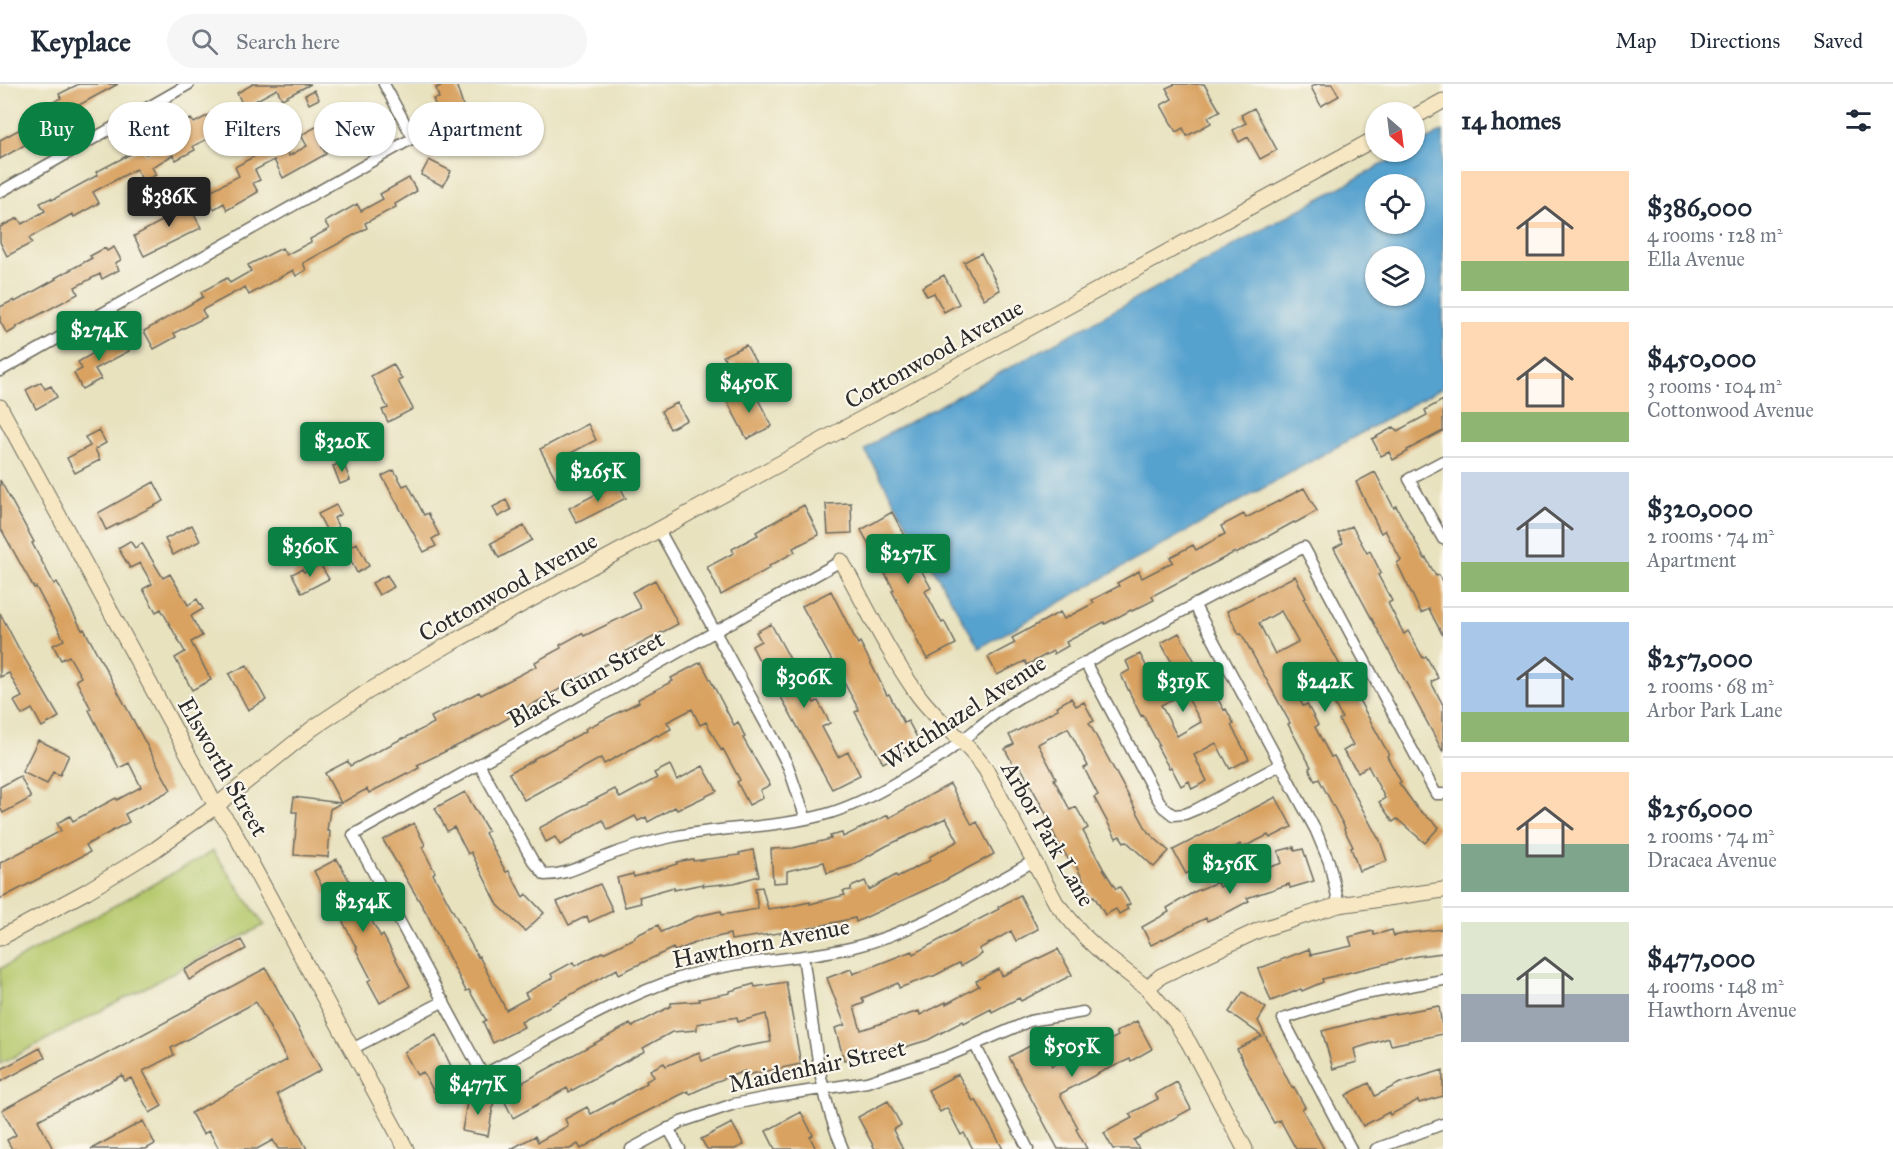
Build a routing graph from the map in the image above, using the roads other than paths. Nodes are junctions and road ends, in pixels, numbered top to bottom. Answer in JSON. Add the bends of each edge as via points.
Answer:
{"nodes":[{"id":1,"x":189,"y":84,"type":"edge"},
{"id":2,"x":384,"y":84,"type":"edge"},
{"id":3,"x":1443,"y":101,"type":"edge"},
{"id":4,"x":1425,"y":111,"type":"edge"},
{"id":5,"x":1365,"y":144,"type":"edge"},
{"id":6,"x":0,"y":192,"type":"edge"},
{"id":7,"x":0,"y":370,"type":"edge"},
{"id":8,"x":0,"y":407,"type":"edge"},
{"id":9,"x":1443,"y":460,"type":"edge"},
{"id":10,"x":659,"y":530,"type":"junction"},
{"id":11,"x":1443,"y":539,"type":"edge"},
{"id":12,"x":841,"y":561,"type":"joint"},
{"id":13,"x":1194,"y":604,"type":"junction"},
{"id":14,"x":714,"y":632,"type":"junction"},
{"id":15,"x":1085,"y":662,"type":"junction"},
{"id":16,"x":961,"y":740,"type":"junction"},
{"id":17,"x":479,"y":764,"type":"junction"},
{"id":18,"x":1280,"y":765,"type":"junction"},
{"id":19,"x":1443,"y":794,"type":"edge"},
{"id":20,"x":216,"y":806,"type":"junction"},
{"id":21,"x":806,"y":819,"type":"junction"},
{"id":22,"x":352,"y":835,"type":"joint"},
{"id":23,"x":1034,"y":861,"type":"junction"},
{"id":24,"x":1443,"y":890,"type":"edge"},
{"id":25,"x":1339,"y":905,"type":"junction"},
{"id":26,"x":0,"y":938,"type":"edge"},
{"id":27,"x":803,"y":956,"type":"junction"},
{"id":28,"x":1443,"y":980,"type":"edge"},
{"id":29,"x":1147,"y":988,"type":"junction"},
{"id":30,"x":444,"y":1001,"type":"junction"},
{"id":31,"x":1083,"y":1012,"type":"dead end"},
{"id":32,"x":975,"y":1045,"type":"junction"},
{"id":33,"x":352,"y":1049,"type":"junction"},
{"id":34,"x":824,"y":1090,"type":"junction"},
{"id":35,"x":1443,"y":1124,"type":"edge"},
{"id":36,"x":668,"y":1128,"type":"junction"},
{"id":37,"x":406,"y":1149,"type":"edge"},
{"id":38,"x":631,"y":1149,"type":"edge"},
{"id":39,"x":680,"y":1149,"type":"edge"},
{"id":40,"x":843,"y":1149,"type":"edge"},
{"id":41,"x":1028,"y":1149,"type":"edge"},
{"id":42,"x":1245,"y":1149,"type":"edge"},
{"id":43,"x":1351,"y":1149,"type":"edge"},
{"id":44,"x":1376,"y":1149,"type":"edge"}],
"edges":[{"from":1,"to":6,"type":"street"},
{"from":2,"to":7,"type":"street","via":[[414,138]]},
{"from":3,"to":4,"type":"street"},
{"from":5,"to":10,"type":"street","name":"Cottonwood Avenue"},
{"from":8,"to":20,"type":"street","name":"Elsworth Street"},
{"from":9,"to":11,"type":"street","via":[[1409,479]]},
{"from":10,"to":14,"type":"street"},
{"from":10,"to":20,"type":"street","name":"Cottonwood Avenue","via":[[367,692],[313,728]]},
{"from":12,"to":14,"type":"street","name":"Black Gum Street"},
{"from":12,"to":16,"type":"street","name":"Arbor Park Lane","via":[[916,693]]},
{"from":13,"to":15,"type":"street","name":"Witchhazel Avenue"},
{"from":13,"to":18,"type":"street"},
{"from":13,"to":19,"type":"street","name":"Witchhazel Avenue","via":[[1304,547],[1436,794]]},
{"from":14,"to":17,"type":"street","name":"Black Gum Street"},
{"from":14,"to":21,"type":"street","via":[[788,766]]},
{"from":15,"to":16,"type":"street","name":"Witchhazel Avenue","via":[[998,710]]},
{"from":15,"to":18,"type":"street","via":[[1156,796],[1173,815],[1197,809]]},
{"from":16,"to":21,"type":"street","name":"Witchhazel Avenue","via":[[942,756],[864,800]]},
{"from":16,"to":23,"type":"street","name":"Arbor Park Lane","via":[[986,770]]},
{"from":17,"to":21,"type":"street","name":"Witchhazel Avenue","via":[[533,861],[545,875],[561,875],[598,859],[671,837]]},
{"from":17,"to":22,"type":"street","name":"Black Gum Street"},
{"from":18,"to":25,"type":"street","via":[[1323,847]]},
{"from":20,"to":26,"type":"street","name":"Cottonwood Avenue","via":[[122,870]]},
{"from":20,"to":33,"type":"street","name":"Elsworth Street","via":[[232,828]]},
{"from":22,"to":30,"type":"street","name":"Hawthorn Avenue"},
{"from":23,"to":27,"type":"street","name":"Hawthorn Avenue","via":[[919,925],[827,953]]},
{"from":23,"to":29,"type":"street","name":"Arbor Park Lane","via":[[1056,903],[1084,936]]},
{"from":24,"to":25,"type":"street"},
{"from":25,"to":29,"type":"street","via":[[1259,930],[1161,976]]},
{"from":27,"to":30,"type":"street","name":"Hawthorn Avenue","via":[[717,968],[646,990],[483,1075]]},
{"from":27,"to":34,"type":"street"},
{"from":28,"to":43,"type":"street","via":[[1359,995],[1283,1019]]},
{"from":29,"to":42,"type":"street","name":"Arbor Park Lane","via":[[1189,1043]]},
{"from":30,"to":33,"type":"street"},
{"from":31,"to":32,"type":"street","name":"Maidenhair Street","via":[[1030,1022]]},
{"from":32,"to":34,"type":"street","name":"Maidenhair Street","via":[[909,1070]]},
{"from":32,"to":41,"type":"street"},
{"from":33,"to":37,"type":"street","name":"Elsworth Street"},
{"from":34,"to":36,"type":"street","name":"Maidenhair Street","via":[[734,1104]]},
{"from":34,"to":40,"type":"street"},
{"from":35,"to":44,"type":"street"},
{"from":36,"to":38,"type":"street","name":"Maidenhair Street"},
{"from":36,"to":39,"type":"street"}]}
